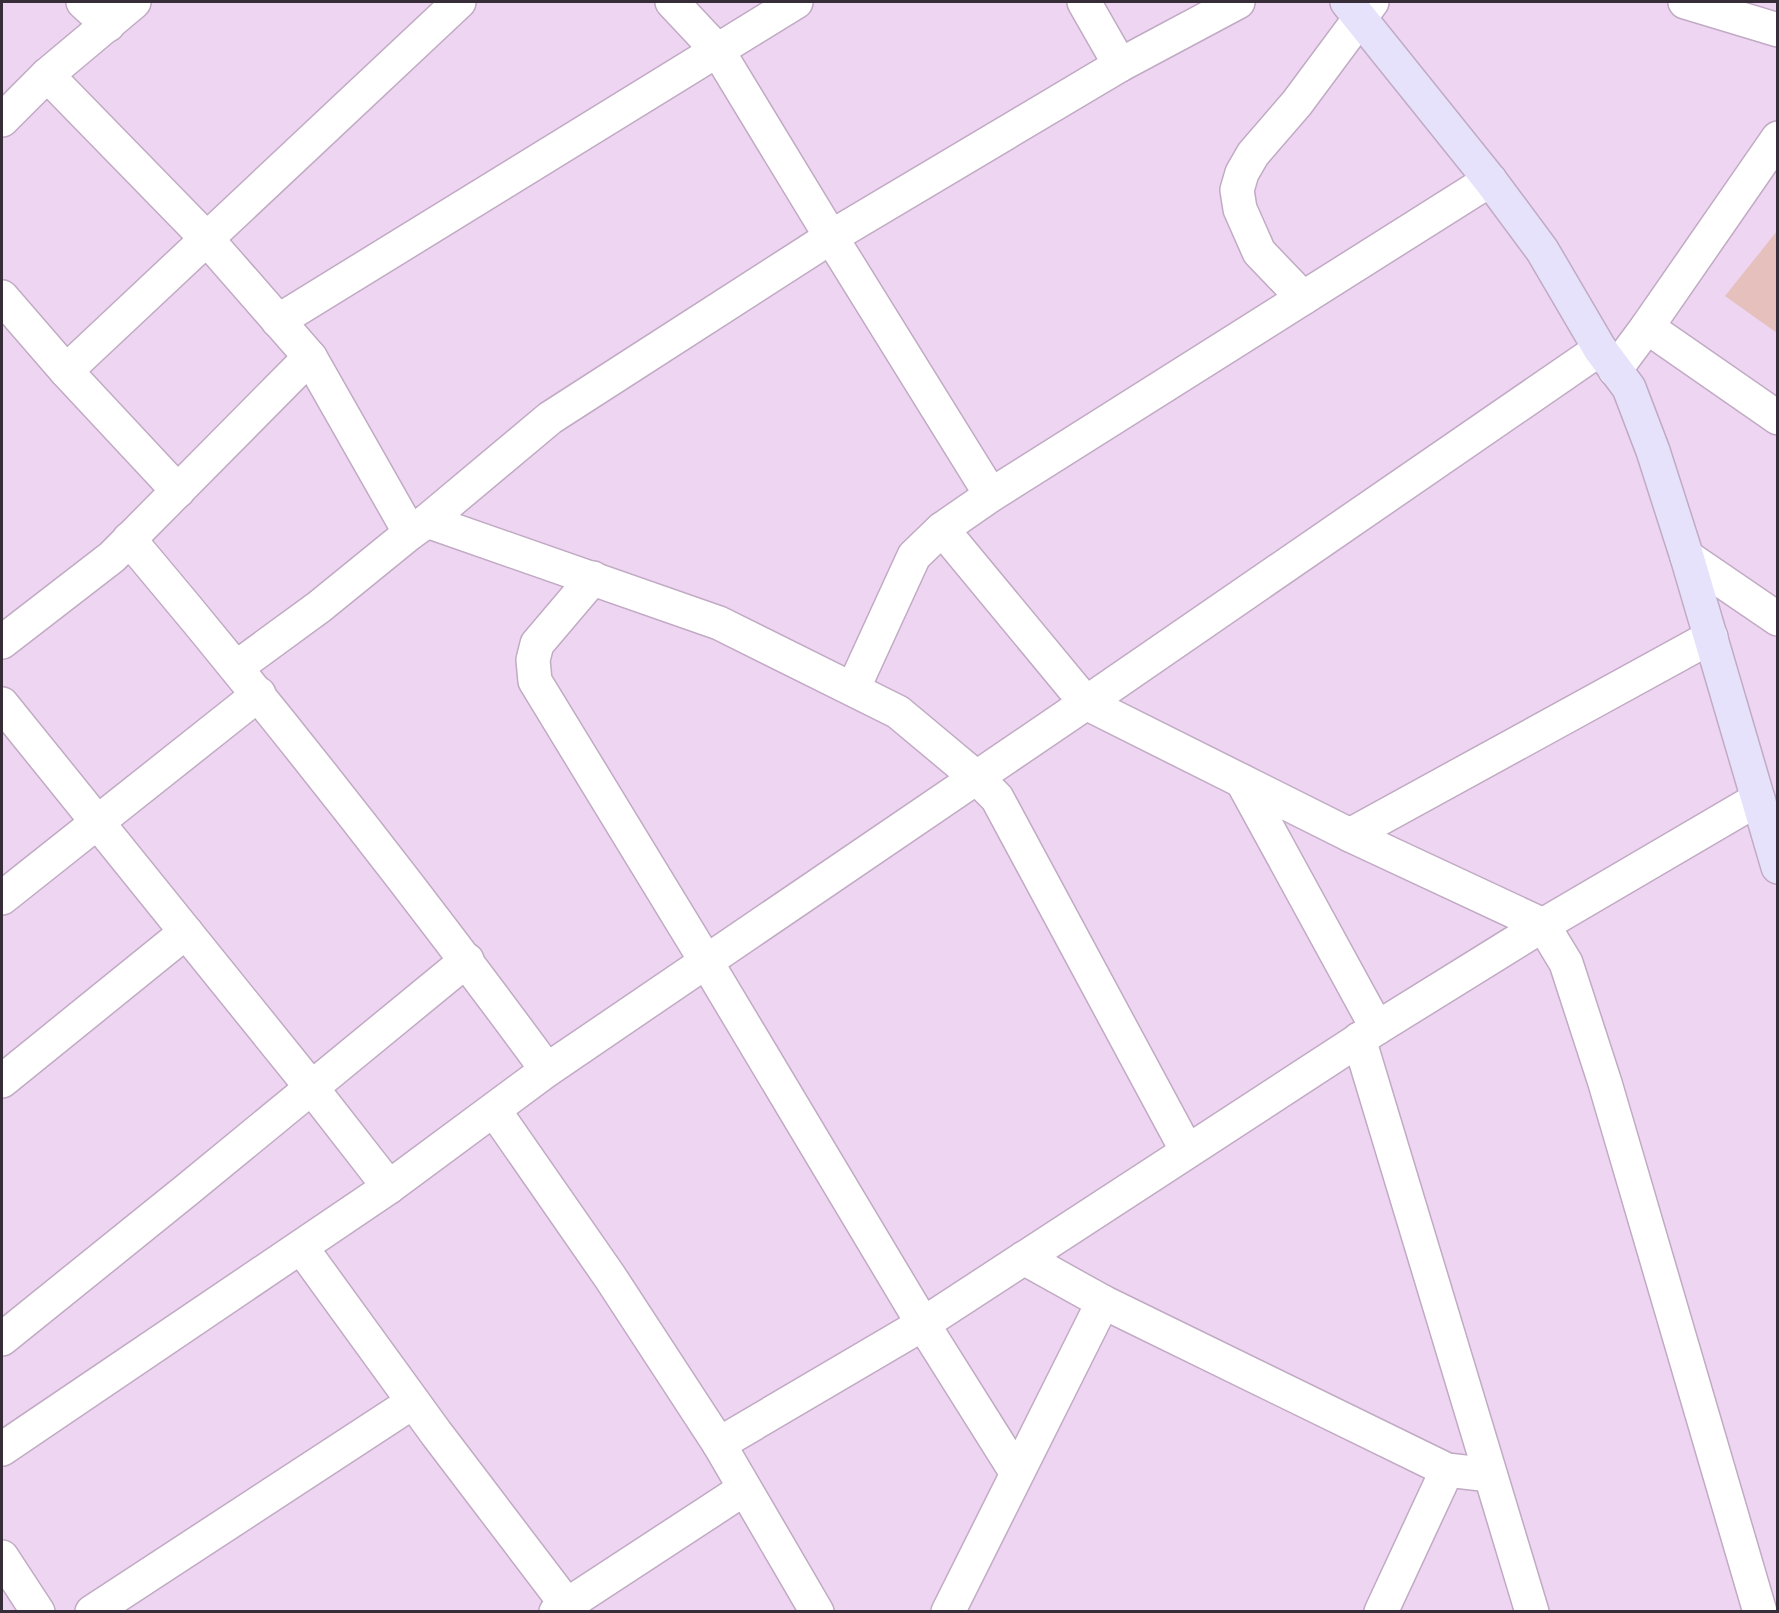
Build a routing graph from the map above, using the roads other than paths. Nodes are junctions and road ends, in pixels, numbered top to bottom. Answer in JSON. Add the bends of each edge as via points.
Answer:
{"nodes":[{"id":1,"x":83,"y":2,"type":"edge"},
{"id":2,"x":134,"y":2,"type":"edge"},
{"id":3,"x":459,"y":2,"type":"edge"},
{"id":4,"x":672,"y":2,"type":"edge"},
{"id":5,"x":796,"y":2,"type":"edge"},
{"id":6,"x":1084,"y":2,"type":"edge"},
{"id":7,"x":1685,"y":2,"type":"edge"},
{"id":8,"x":1227,"y":5,"type":"edge"},
{"id":9,"x":1359,"y":7,"type":"edge"},
{"id":10,"x":108,"y":24,"type":"junction"},
{"id":11,"x":1778,"y":30,"type":"edge"},
{"id":12,"x":718,"y":51,"type":"junction"},
{"id":13,"x":1120,"y":64,"type":"junction"},
{"id":14,"x":47,"y":75,"type":"junction"},
{"id":15,"x":2,"y":120,"type":"edge"},
{"id":16,"x":1778,"y":138,"type":"edge"},
{"id":17,"x":1490,"y":180,"type":"junction"},
{"id":18,"x":831,"y":237,"type":"junction"},
{"id":19,"x":206,"y":238,"type":"junction"},
{"id":20,"x":2,"y":297,"type":"edge"},
{"id":21,"x":1303,"y":298,"type":"junction"},
{"id":22,"x":278,"y":321,"type":"junction"},
{"id":23,"x":1647,"y":327,"type":"junction"},
{"id":24,"x":310,"y":357,"type":"junction"},
{"id":25,"x":1607,"y":359,"type":"junction"},
{"id":26,"x":66,"y":370,"type":"junction"},
{"id":27,"x":1778,"y":418,"type":"edge"},
{"id":28,"x":178,"y":491,"type":"junction"},
{"id":29,"x":991,"y":495,"type":"junction"},
{"id":30,"x":418,"y":527,"type":"junction"},
{"id":31,"x":942,"y":530,"type":"junction"},
{"id":32,"x":129,"y":539,"type":"junction"},
{"id":33,"x":1687,"y":557,"type":"junction"},
{"id":34,"x":593,"y":578,"type":"junction"},
{"id":35,"x":1778,"y":619,"type":"edge"},
{"id":36,"x":1711,"y":637,"type":"junction"},
{"id":37,"x":2,"y":642,"type":"edge"},
{"id":38,"x":237,"y":667,"type":"junction"},
{"id":39,"x":852,"y":689,"type":"junction"},
{"id":40,"x":259,"y":694,"type":"junction"},
{"id":41,"x":1086,"y":703,"type":"junction"},
{"id":42,"x":2,"y":704,"type":"edge"},
{"id":43,"x":977,"y":778,"type":"junction"},
{"id":44,"x":1242,"y":781,"type":"junction"},
{"id":45,"x":1758,"y":799,"type":"junction"},
{"id":46,"x":96,"y":822,"type":"junction"},
{"id":47,"x":1350,"y":835,"type":"junction"},
{"id":48,"x":1778,"y":867,"type":"edge"},
{"id":49,"x":2,"y":898,"type":"edge"},
{"id":50,"x":1543,"y":926,"type":"junction"},
{"id":51,"x":186,"y":932,"type":"junction"},
{"id":52,"x":467,"y":960,"type":"junction"},
{"id":53,"x":707,"y":963,"type":"junction"},
{"id":54,"x":1368,"y":1033,"type":"junction"},
{"id":55,"x":547,"y":1070,"type":"junction"},
{"id":56,"x":2,"y":1081,"type":"edge"},
{"id":57,"x":311,"y":1087,"type":"junction"},
{"id":58,"x":495,"y":1110,"type":"junction"},
{"id":59,"x":1187,"y":1151,"type":"junction"},
{"id":60,"x":389,"y":1187,"type":"junction"},
{"id":61,"x":301,"y":1247,"type":"junction"},
{"id":62,"x":1024,"y":1258,"type":"junction"},
{"id":63,"x":1103,"y":1302,"type":"junction"},
{"id":64,"x":923,"y":1324,"type":"junction"},
{"id":65,"x":2,"y":1339,"type":"edge"},
{"id":66,"x":412,"y":1401,"type":"junction"},
{"id":67,"x":3,"y":1444,"type":"edge"},
{"id":68,"x":719,"y":1444,"type":"junction"},
{"id":69,"x":1447,"y":1470,"type":"junction"},
{"id":70,"x":1016,"y":1472,"type":"junction"},
{"id":71,"x":1490,"y":1475,"type":"junction"},
{"id":72,"x":744,"y":1489,"type":"junction"},
{"id":73,"x":2,"y":1557,"type":"edge"},
{"id":74,"x":561,"y":1608,"type":"edge"},
{"id":75,"x":955,"y":1609,"type":"edge"},
{"id":76,"x":38,"y":1611,"type":"edge"},
{"id":77,"x":92,"y":1611,"type":"edge"},
{"id":78,"x":817,"y":1611,"type":"edge"},
{"id":79,"x":1381,"y":1611,"type":"edge"},
{"id":80,"x":1532,"y":1611,"type":"edge"},
{"id":81,"x":1760,"y":1611,"type":"edge"}],
"edges":[{"from":1,"to":10,"type":"street"},
{"from":2,"to":10,"type":"street"},
{"from":3,"to":19,"type":"street"},
{"from":4,"to":12,"type":"street"},
{"from":5,"to":12,"type":"street"},
{"from":6,"to":13,"type":"street"},
{"from":7,"to":11,"type":"street"},
{"from":8,"to":13,"type":"street"},
{"from":9,"to":17,"type":"street"},
{"from":9,"to":21,"type":"street","via":[[1296,104],[1253,154],[1237,190],[1240,209],[1259,252]]},
{"from":10,"to":14,"type":"street"},
{"from":12,"to":18,"type":"street"},
{"from":12,"to":22,"type":"street"},
{"from":13,"to":18,"type":"street"},
{"from":14,"to":15,"type":"street"},
{"from":14,"to":19,"type":"street"},
{"from":16,"to":23,"type":"street"},
{"from":17,"to":21,"type":"street"},
{"from":17,"to":25,"type":"street","via":[[1542,250]]},
{"from":18,"to":29,"type":"street"},
{"from":18,"to":30,"type":"street","via":[[550,418]]},
{"from":19,"to":22,"type":"street"},
{"from":19,"to":26,"type":"street"},
{"from":20,"to":26,"type":"street"},
{"from":21,"to":29,"type":"street"},
{"from":22,"to":24,"type":"street"},
{"from":23,"to":25,"type":"street"},
{"from":23,"to":27,"type":"street"},
{"from":24,"to":28,"type":"street"},
{"from":24,"to":30,"type":"street"},
{"from":25,"to":33,"type":"street","via":[[1629,388]]},
{"from":25,"to":41,"type":"street"},
{"from":26,"to":28,"type":"street"},
{"from":28,"to":32,"type":"street"},
{"from":29,"to":31,"type":"street"},
{"from":30,"to":34,"type":"street"},
{"from":30,"to":38,"type":"street"},
{"from":31,"to":39,"type":"street","via":[[914,556]]},
{"from":31,"to":41,"type":"street"},
{"from":32,"to":37,"type":"street","via":[[112,558]]},
{"from":32,"to":38,"type":"street"},
{"from":33,"to":35,"type":"street"},
{"from":33,"to":36,"type":"street"},
{"from":34,"to":39,"type":"street","via":[[719,623]]},
{"from":34,"to":53,"type":"street","via":[[537,644],[533,660],[535,681]]},
{"from":36,"to":45,"type":"street"},
{"from":36,"to":47,"type":"street"},
{"from":38,"to":40,"type":"street"},
{"from":39,"to":43,"type":"street","via":[[898,712]]},
{"from":40,"to":46,"type":"street"},
{"from":40,"to":52,"type":"street"},
{"from":41,"to":43,"type":"street"},
{"from":41,"to":44,"type":"street"},
{"from":42,"to":46,"type":"street"},
{"from":43,"to":53,"type":"street"},
{"from":43,"to":59,"type":"street","via":[[997,798]]},
{"from":44,"to":47,"type":"street"},
{"from":44,"to":54,"type":"street"},
{"from":45,"to":48,"type":"street"},
{"from":45,"to":50,"type":"street"},
{"from":46,"to":49,"type":"street"},
{"from":46,"to":51,"type":"street"},
{"from":47,"to":50,"type":"street"},
{"from":50,"to":54,"type":"street"},
{"from":50,"to":81,"type":"street","via":[[1566,963],[1601,1072]]},
{"from":51,"to":56,"type":"street"},
{"from":51,"to":57,"type":"street"},
{"from":52,"to":55,"type":"street"},
{"from":52,"to":57,"type":"street"},
{"from":53,"to":55,"type":"street"},
{"from":53,"to":64,"type":"street"},
{"from":54,"to":59,"type":"street"},
{"from":54,"to":71,"type":"street"},
{"from":55,"to":58,"type":"street"},
{"from":57,"to":60,"type":"street"},
{"from":57,"to":65,"type":"street"},
{"from":58,"to":60,"type":"street"},
{"from":58,"to":68,"type":"street"},
{"from":59,"to":62,"type":"street"},
{"from":60,"to":61,"type":"street"},
{"from":61,"to":66,"type":"street"},
{"from":61,"to":67,"type":"street"},
{"from":62,"to":63,"type":"street"},
{"from":62,"to":64,"type":"street"},
{"from":63,"to":69,"type":"street"},
{"from":63,"to":70,"type":"street"},
{"from":64,"to":68,"type":"street"},
{"from":64,"to":70,"type":"street"},
{"from":66,"to":74,"type":"street"},
{"from":66,"to":77,"type":"street"},
{"from":68,"to":72,"type":"street"},
{"from":69,"to":71,"type":"street"},
{"from":69,"to":79,"type":"street"},
{"from":70,"to":75,"type":"street"},
{"from":71,"to":80,"type":"street"},
{"from":72,"to":74,"type":"street"},
{"from":72,"to":78,"type":"street"},
{"from":73,"to":76,"type":"street"}]}
